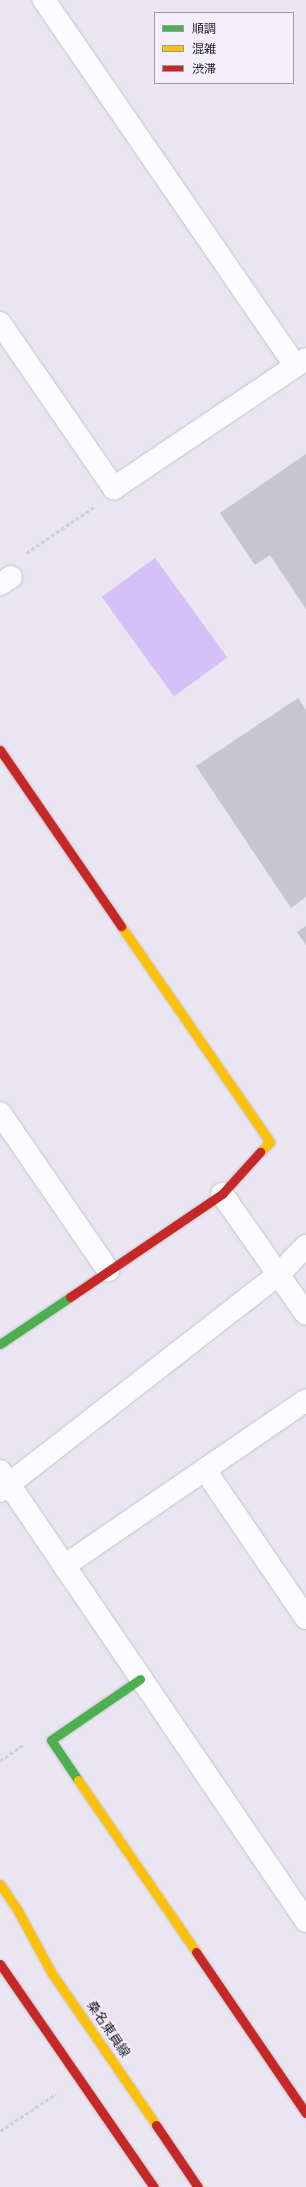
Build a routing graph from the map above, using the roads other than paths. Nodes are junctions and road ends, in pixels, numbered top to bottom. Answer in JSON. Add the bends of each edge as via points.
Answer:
{"nodes":[{"id":1,"x":44,"y":0,"type":"edge"},
{"id":2,"x":0,"y":323,"type":"edge"},
{"id":3,"x":301,"y":363,"type":"edge"},
{"id":4,"x":0,"y":750,"type":"edge"},
{"id":5,"x":0,"y":1113,"type":"edge"},
{"id":6,"x":222,"y":1194,"type":"junction"},
{"id":7,"x":306,"y":1246,"type":"edge"},
{"id":8,"x":108,"y":1270,"type":"junction"},
{"id":9,"x":279,"y":1274,"type":"junction"},
{"id":10,"x":306,"y":1314,"type":"edge"},
{"id":11,"x":0,"y":1344,"type":"edge"},
{"id":12,"x":306,"y":1400,"type":"edge"},
{"id":13,"x":205,"y":1470,"type":"junction"},
{"id":14,"x":3,"y":1482,"type":"edge"},
{"id":15,"x":64,"y":1566,"type":"junction"},
{"id":16,"x":306,"y":1618,"type":"edge"},
{"id":17,"x":140,"y":1679,"type":"junction"},
{"id":18,"x":0,"y":1884,"type":"edge"},
{"id":19,"x":306,"y":1921,"type":"edge"},
{"id":20,"x":0,"y":1964,"type":"edge"},
{"id":21,"x":306,"y":2113,"type":"edge"},
{"id":22,"x":154,"y":2187,"type":"edge"},
{"id":23,"x":198,"y":2187,"type":"edge"}],
"edges":[{"from":1,"to":3,"type":"street"},
{"from":2,"to":3,"type":"street","via":[[114,488]]},
{"from":4,"to":6,"type":"street","via":[[270,1142]]},
{"from":5,"to":8,"type":"street"},
{"from":6,"to":8,"type":"street"},
{"from":6,"to":9,"type":"street"},
{"from":7,"to":9,"type":"street"},
{"from":8,"to":11,"type":"street"},
{"from":9,"to":10,"type":"street"},
{"from":9,"to":14,"type":"street"},
{"from":12,"to":13,"type":"street"},
{"from":13,"to":15,"type":"street"},
{"from":13,"to":16,"type":"street"},
{"from":14,"to":15,"type":"street"},
{"from":15,"to":17,"type":"street"},
{"from":17,"to":19,"type":"street"},
{"from":17,"to":21,"type":"street","via":[[51,1740]]},
{"from":18,"to":23,"type":"street","name":"桑名東員線","via":[[18,1911],[51,1972]]},
{"from":20,"to":22,"type":"street"}]}
